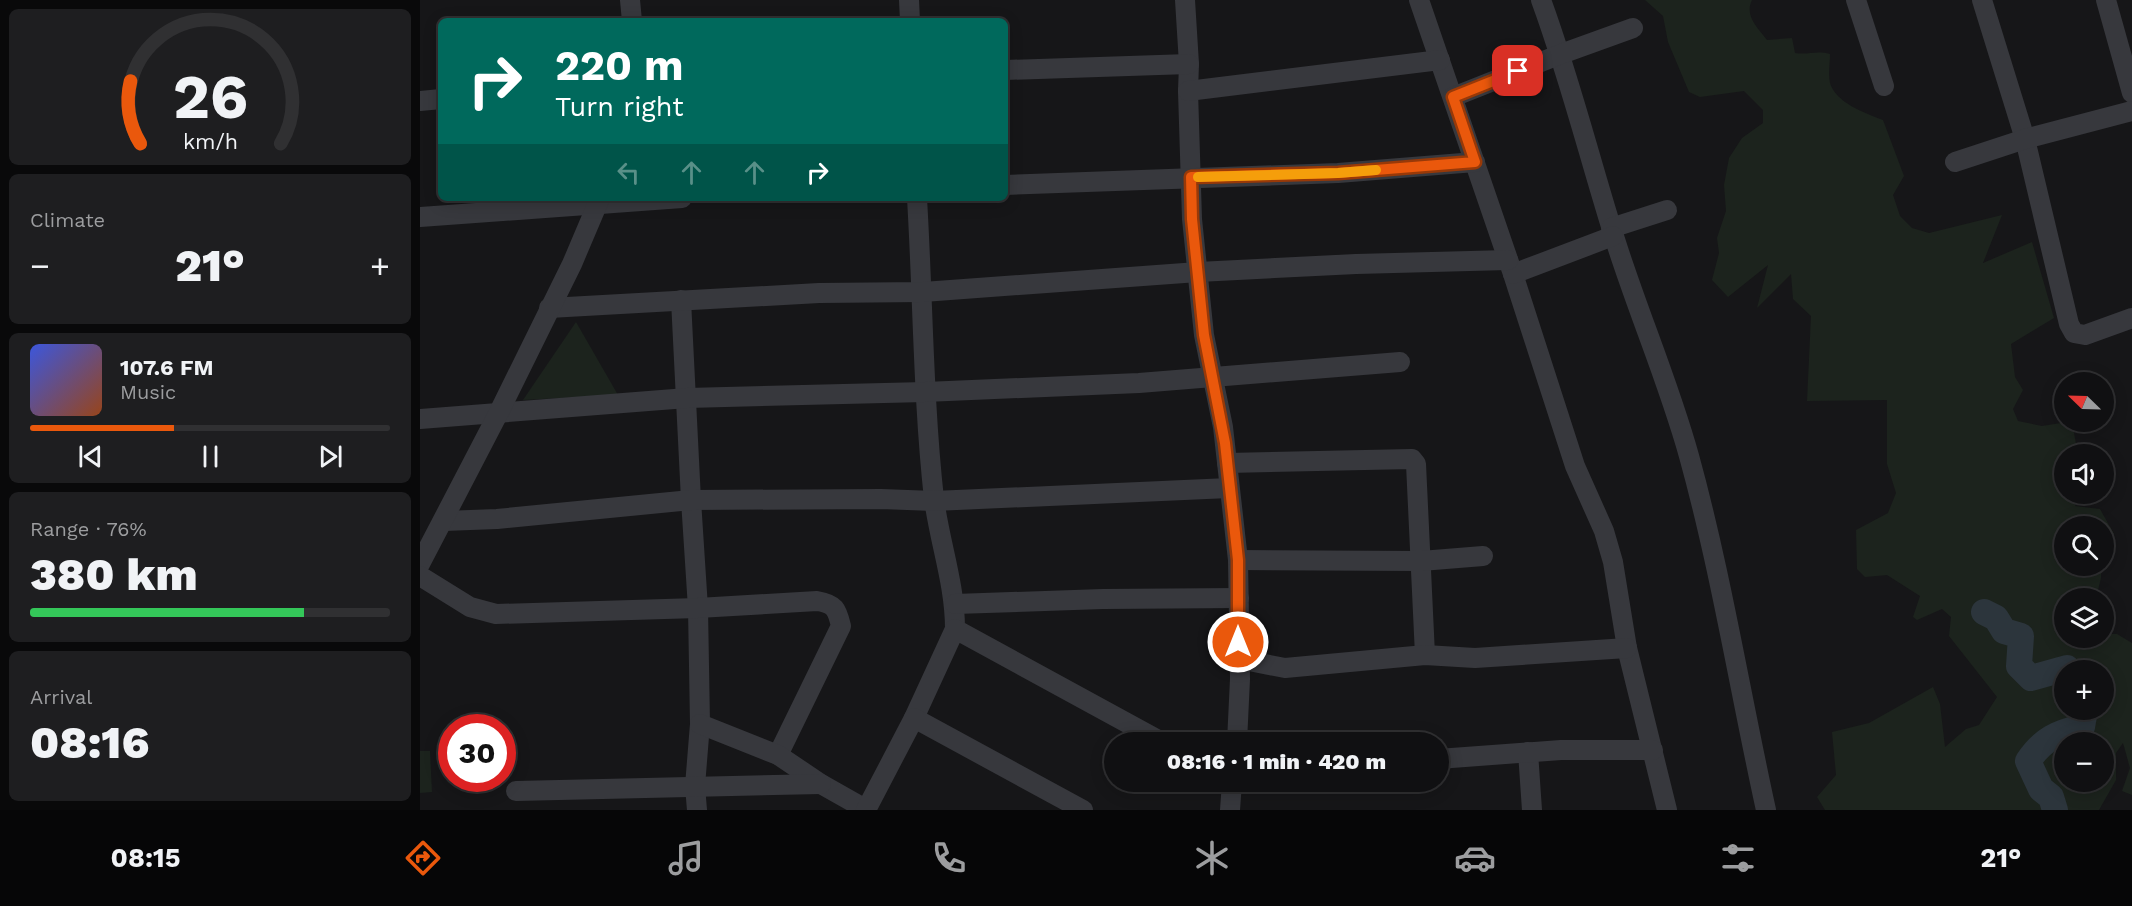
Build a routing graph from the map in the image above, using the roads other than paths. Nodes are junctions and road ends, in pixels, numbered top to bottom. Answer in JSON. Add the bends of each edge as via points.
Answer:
{"nodes":[{"id":1,"x":630,"y":0,"type":"edge"},
{"id":2,"x":909,"y":0,"type":"edge"},
{"id":3,"x":1185,"y":0,"type":"edge"},
{"id":4,"x":1419,"y":0,"type":"edge"},
{"id":5,"x":1541,"y":0,"type":"edge"},
{"id":6,"x":1856,"y":0,"type":"edge"},
{"id":7,"x":1982,"y":0,"type":"edge"},
{"id":8,"x":2106,"y":0,"type":"edge"},
{"id":9,"x":632,"y":18,"type":"edge"},
{"id":10,"x":910,"y":18,"type":"edge"},
{"id":11,"x":1633,"y":28,"type":"dead end"},
{"id":12,"x":1561,"y":54,"type":"junction"},
{"id":13,"x":1440,"y":60,"type":"junction"},
{"id":14,"x":1189,"y":64,"type":"junction"},
{"id":15,"x":1008,"y":70,"type":"edge"},
{"id":16,"x":1884,"y":86,"type":"dead end"},
{"id":17,"x":1188,"y":91,"type":"junction"},
{"id":18,"x":2132,"y":93,"type":"edge"},
{"id":19,"x":1453,"y":97,"type":"junction"},
{"id":20,"x":438,"y":99,"type":"edge"},
{"id":21,"x":420,"y":101,"type":"edge"},
{"id":22,"x":2132,"y":111,"type":"edge"},
{"id":23,"x":2025,"y":139,"type":"junction"},
{"id":24,"x":1475,"y":162,"type":"junction"},
{"id":25,"x":1955,"y":162,"type":"dead end"},
{"id":26,"x":1191,"y":177,"type":"junction"},
{"id":27,"x":1008,"y":185,"type":"edge"},
{"id":28,"x":620,"y":201,"type":"edge"},
{"id":29,"x":917,"y":201,"type":"edge"},
{"id":30,"x":599,"y":202,"type":"edge"},
{"id":31,"x":1667,"y":210,"type":"dead end"},
{"id":32,"x":420,"y":217,"type":"edge"},
{"id":33,"x":1612,"y":232,"type":"junction"},
{"id":34,"x":1510,"y":267,"type":"junction"},
{"id":35,"x":1198,"y":272,"type":"junction"},
{"id":36,"x":923,"y":292,"type":"junction"},
{"id":37,"x":681,"y":300,"type":"junction"},
{"id":38,"x":549,"y":309,"type":"junction"},
{"id":39,"x":2132,"y":318,"type":"edge"},
{"id":40,"x":1400,"y":363,"type":"dead end"},
{"id":41,"x":1213,"y":377,"type":"junction"},
{"id":42,"x":925,"y":392,"type":"junction"},
{"id":43,"x":687,"y":398,"type":"junction"},
{"id":44,"x":498,"y":414,"type":"junction"},
{"id":45,"x":420,"y":419,"type":"edge"},
{"id":46,"x":1227,"y":463,"type":"junction"},
{"id":47,"x":1229,"y":488,"type":"junction"},
{"id":48,"x":691,"y":500,"type":"junction"},
{"id":49,"x":934,"y":501,"type":"junction"},
{"id":50,"x":444,"y":521,"type":"junction"},
{"id":51,"x":1484,"y":556,"type":"dead end"},
{"id":52,"x":1238,"y":560,"type":"junction"},
{"id":53,"x":1421,"y":561,"type":"junction"},
{"id":54,"x":420,"y":564,"type":"edge"},
{"id":55,"x":420,"y":576,"type":"edge"},
{"id":56,"x":1239,"y":598,"type":"junction"},
{"id":57,"x":955,"y":604,"type":"junction"},
{"id":58,"x":698,"y":608,"type":"junction"},
{"id":59,"x":955,"y":630,"type":"junction"},
{"id":60,"x":1627,"y":648,"type":"junction"},
{"id":61,"x":1425,"y":655,"type":"junction"},
{"id":62,"x":1239,"y":659,"type":"junction"},
{"id":63,"x":914,"y":718,"type":"junction"},
{"id":64,"x":700,"y":724,"type":"junction"},
{"id":65,"x":1144,"y":732,"type":"edge"},
{"id":66,"x":1242,"y":732,"type":"edge"},
{"id":67,"x":1653,"y":750,"type":"junction"},
{"id":68,"x":1528,"y":752,"type":"junction"},
{"id":69,"x":778,"y":755,"type":"junction"},
{"id":70,"x":1449,"y":758,"type":"edge"},
{"id":71,"x":821,"y":784,"type":"junction"},
{"id":72,"x":695,"y":786,"type":"junction"},
{"id":73,"x":516,"y":791,"type":"dead end"},
{"id":74,"x":1231,"y":792,"type":"edge"},
{"id":75,"x":697,"y":810,"type":"edge"},
{"id":76,"x":866,"y":810,"type":"edge"},
{"id":77,"x":1083,"y":810,"type":"edge"},
{"id":78,"x":1230,"y":810,"type":"edge"},
{"id":79,"x":1532,"y":810,"type":"edge"},
{"id":80,"x":1667,"y":810,"type":"edge"},
{"id":81,"x":1766,"y":810,"type":"edge"}],
"edges":[{"from":1,"to":9,"type":"street"},
{"from":2,"to":10,"type":"street"},
{"from":3,"to":14,"type":"street"},
{"from":4,"to":13,"type":"street"},
{"from":5,"to":12,"type":"street"},
{"from":6,"to":16,"type":"street"},
{"from":7,"to":23,"type":"street"},
{"from":8,"to":18,"type":"street"},
{"from":11,"to":12,"type":"street"},
{"from":12,"to":19,"type":"street"},
{"from":12,"to":33,"type":"street"},
{"from":13,"to":17,"type":"street"},
{"from":13,"to":19,"type":"street"},
{"from":14,"to":15,"type":"street"},
{"from":14,"to":17,"type":"street"},
{"from":17,"to":26,"type":"street"},
{"from":19,"to":24,"type":"street"},
{"from":20,"to":21,"type":"street"},
{"from":22,"to":23,"type":"street"},
{"from":23,"to":25,"type":"street"},
{"from":23,"to":39,"type":"street","via":[[2074,333],[2085,335]]},
{"from":24,"to":26,"type":"street","via":[[1338,173]]},
{"from":24,"to":34,"type":"street"},
{"from":26,"to":27,"type":"street"},
{"from":26,"to":35,"type":"street"},
{"from":28,"to":30,"type":"street"},
{"from":29,"to":36,"type":"street"},
{"from":30,"to":32,"type":"street"},
{"from":30,"to":38,"type":"street"},
{"from":31,"to":33,"type":"street"},
{"from":33,"to":34,"type":"street"},
{"from":33,"to":81,"type":"street","via":[[1689,455]]},
{"from":34,"to":35,"type":"street","via":[[1356,264]]},
{"from":34,"to":60,"type":"street","via":[[1575,466],[1604,531]]},
{"from":35,"to":36,"type":"street"},
{"from":35,"to":41,"type":"street"},
{"from":36,"to":37,"type":"street"},
{"from":36,"to":42,"type":"street"},
{"from":37,"to":38,"type":"street"},
{"from":37,"to":43,"type":"street"},
{"from":38,"to":44,"type":"street"},
{"from":40,"to":41,"type":"street"},
{"from":41,"to":42,"type":"street"},
{"from":41,"to":46,"type":"street"},
{"from":42,"to":43,"type":"street"},
{"from":42,"to":49,"type":"street"},
{"from":43,"to":44,"type":"street"},
{"from":43,"to":48,"type":"street"},
{"from":44,"to":45,"type":"street"},
{"from":44,"to":50,"type":"street"},
{"from":46,"to":47,"type":"street"},
{"from":46,"to":53,"type":"street","via":[[1412,459],[1416,464]]},
{"from":47,"to":49,"type":"street"},
{"from":47,"to":52,"type":"street"},
{"from":48,"to":49,"type":"street"},
{"from":48,"to":50,"type":"street"},
{"from":48,"to":58,"type":"street"},
{"from":49,"to":57,"type":"street"},
{"from":50,"to":54,"type":"street"},
{"from":51,"to":53,"type":"street"},
{"from":52,"to":53,"type":"street"},
{"from":52,"to":56,"type":"street"},
{"from":53,"to":61,"type":"street"},
{"from":55,"to":58,"type":"street","via":[[470,607],[496,614]]},
{"from":56,"to":57,"type":"street"},
{"from":56,"to":62,"type":"street"},
{"from":57,"to":59,"type":"street"},
{"from":58,"to":64,"type":"street"},
{"from":58,"to":69,"type":"street","via":[[817,601],[829,603],[838,612],[841,626]]},
{"from":59,"to":63,"type":"street"},
{"from":59,"to":65,"type":"street"},
{"from":60,"to":61,"type":"street","via":[[1475,658]]},
{"from":60,"to":67,"type":"street"},
{"from":61,"to":62,"type":"street","via":[[1285,668]]},
{"from":62,"to":66,"type":"street"},
{"from":63,"to":76,"type":"street"},
{"from":63,"to":77,"type":"street"},
{"from":64,"to":69,"type":"street"},
{"from":64,"to":72,"type":"street"},
{"from":67,"to":68,"type":"street"},
{"from":67,"to":80,"type":"street"},
{"from":68,"to":70,"type":"street"},
{"from":68,"to":79,"type":"street"},
{"from":69,"to":71,"type":"street"},
{"from":71,"to":72,"type":"street"},
{"from":71,"to":76,"type":"street"},
{"from":72,"to":73,"type":"street"},
{"from":72,"to":75,"type":"street"},
{"from":74,"to":78,"type":"street"}]}
